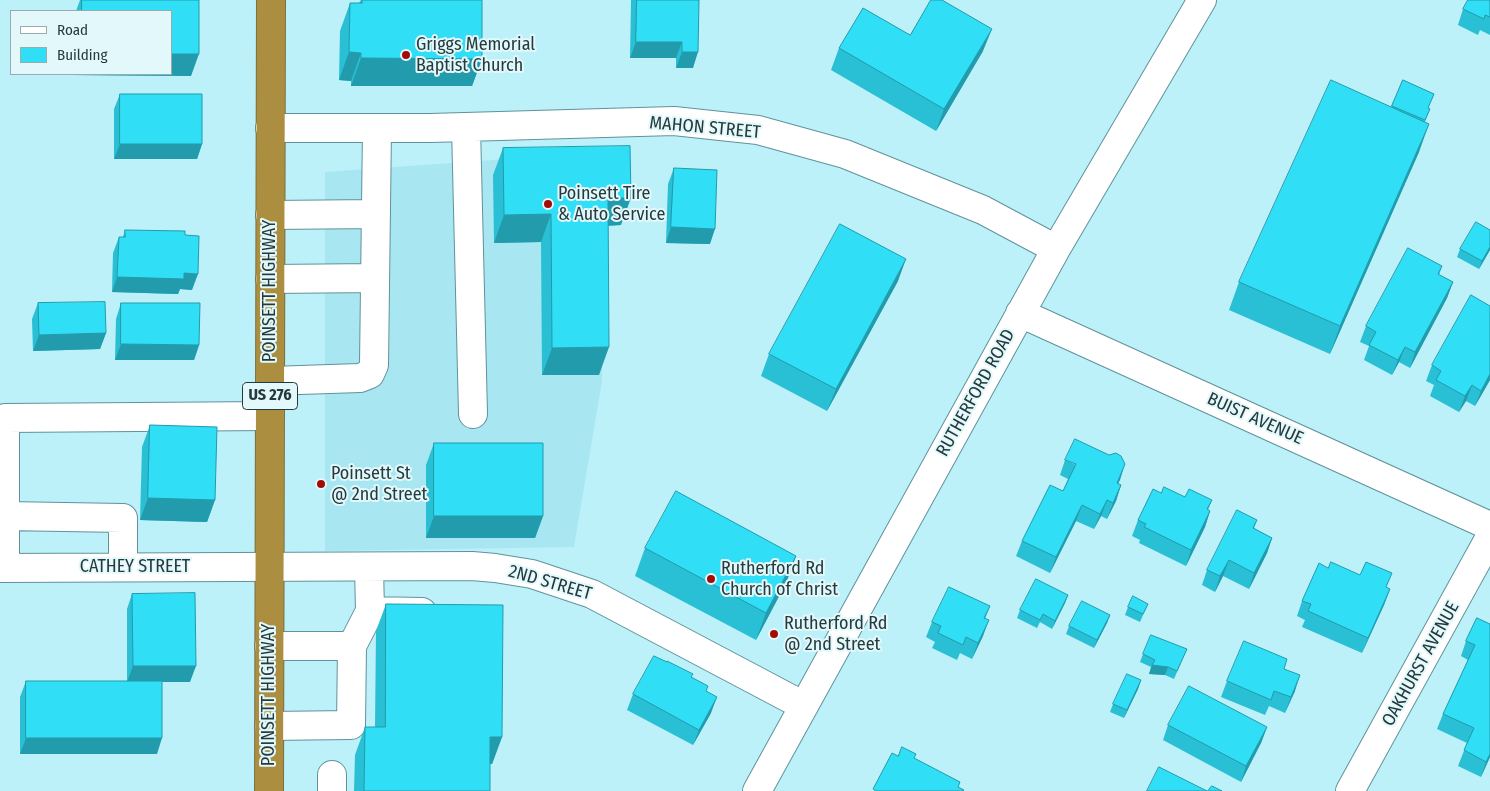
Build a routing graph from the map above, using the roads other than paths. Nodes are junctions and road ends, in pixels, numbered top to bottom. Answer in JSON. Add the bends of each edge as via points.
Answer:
{"nodes":[{"id":1,"x":271,"y":0,"type":"edge"},
{"id":2,"x":1202,"y":0,"type":"edge"},
{"id":3,"x":466,"y":127,"type":"junction"},
{"id":4,"x":270,"y":128,"type":"junction"},
{"id":5,"x":377,"y":128,"type":"junction"},
{"id":6,"x":376,"y":214,"type":"junction"},
{"id":7,"x":270,"y":215,"type":"junction"},
{"id":8,"x":1056,"y":249,"type":"junction"},
{"id":9,"x":375,"y":278,"type":"junction"},
{"id":10,"x":270,"y":280,"type":"junction"},
{"id":11,"x":1020,"y":313,"type":"junction"},
{"id":12,"x":270,"y":380,"type":"junction"},
{"id":13,"x":473,"y":414,"type":"dead end"},
{"id":14,"x":270,"y":416,"type":"junction"},
{"id":15,"x":6,"y":516,"type":"junction"},
{"id":16,"x":1490,"y":526,"type":"edge"},
{"id":17,"x":1490,"y":537,"type":"edge"},
{"id":18,"x":123,"y":567,"type":"junction"},
{"id":19,"x":270,"y":567,"type":"junction"},
{"id":20,"x":369,"y":567,"type":"junction"},
{"id":21,"x":2,"y":568,"type":"edge"},
{"id":22,"x":370,"y":611,"type":"junction"},
{"id":23,"x":430,"y":612,"type":"edge"},
{"id":24,"x":269,"y":646,"type":"junction"},
{"id":25,"x":352,"y":646,"type":"junction"},
{"id":26,"x":804,"y":706,"type":"junction"},
{"id":27,"x":269,"y":726,"type":"junction"},
{"id":28,"x":269,"y":791,"type":"edge"},
{"id":29,"x":758,"y":791,"type":"edge"},
{"id":30,"x":1350,"y":791,"type":"edge"}],
"edges":[{"from":1,"to":4,"type":"highway","name":"POINSETT HIGHWAY","number":"US 276"},
{"from":2,"to":8,"type":"street","name":"RUTHERFORD ROAD"},
{"from":3,"to":5,"type":"street","name":"MAHON STREET"},
{"from":3,"to":8,"type":"street","name":"MAHON STREET","via":[[674,121],[758,130],[845,154],[983,210]]},
{"from":3,"to":13,"type":"street"},
{"from":4,"to":5,"type":"street","name":"MAHON STREET"},
{"from":4,"to":7,"type":"highway","name":"POINSETT HIGHWAY","number":"US 276"},
{"from":5,"to":6,"type":"street"},
{"from":6,"to":7,"type":"street"},
{"from":6,"to":9,"type":"street"},
{"from":7,"to":10,"type":"highway","name":"POINSETT HIGHWAY","number":"US 276"},
{"from":8,"to":11,"type":"street","name":"RUTHERFORD ROAD"},
{"from":9,"to":10,"type":"street"},
{"from":9,"to":12,"type":"street","via":[[374,365],[370,374],[360,378]]},
{"from":10,"to":12,"type":"highway","name":"POINSETT HIGHWAY","number":"US 276"},
{"from":11,"to":16,"type":"street","name":"BUIST AVENUE"},
{"from":11,"to":26,"type":"street","name":"RUTHERFORD ROAD"},
{"from":12,"to":14,"type":"highway","name":"POINSETT HIGHWAY","number":"US 276"},
{"from":14,"to":15,"type":"street","via":[[6,418]]},
{"from":14,"to":19,"type":"highway","name":"POINSETT HIGHWAY","number":"US 276"},
{"from":15,"to":18,"type":"street","via":[[123,518]]},
{"from":15,"to":21,"type":"street"},
{"from":17,"to":30,"type":"street","name":"OAKHURST AVENUE"},
{"from":18,"to":19,"type":"street","name":"CATHEY STREET"},
{"from":18,"to":21,"type":"street","name":"CATHEY STREET"},
{"from":19,"to":20,"type":"street","name":"2ND STREET"},
{"from":19,"to":24,"type":"highway","name":"POINSETT HIGHWAY","number":"US 276"},
{"from":20,"to":22,"type":"street"},
{"from":20,"to":26,"type":"street","name":"2ND STREET","via":[[495,568],[532,574],[586,591]]},
{"from":22,"to":23,"type":"street"},
{"from":22,"to":25,"type":"street"},
{"from":24,"to":25,"type":"street"},
{"from":24,"to":27,"type":"highway","name":"POINSETT HIGHWAY","number":"US 276"},
{"from":25,"to":27,"type":"street","via":[[351,726]]},
{"from":26,"to":29,"type":"street","name":"RUTHERFORD ROAD"},
{"from":27,"to":28,"type":"highway","name":"POINSETT HIGHWAY","number":"US 276"}]}
